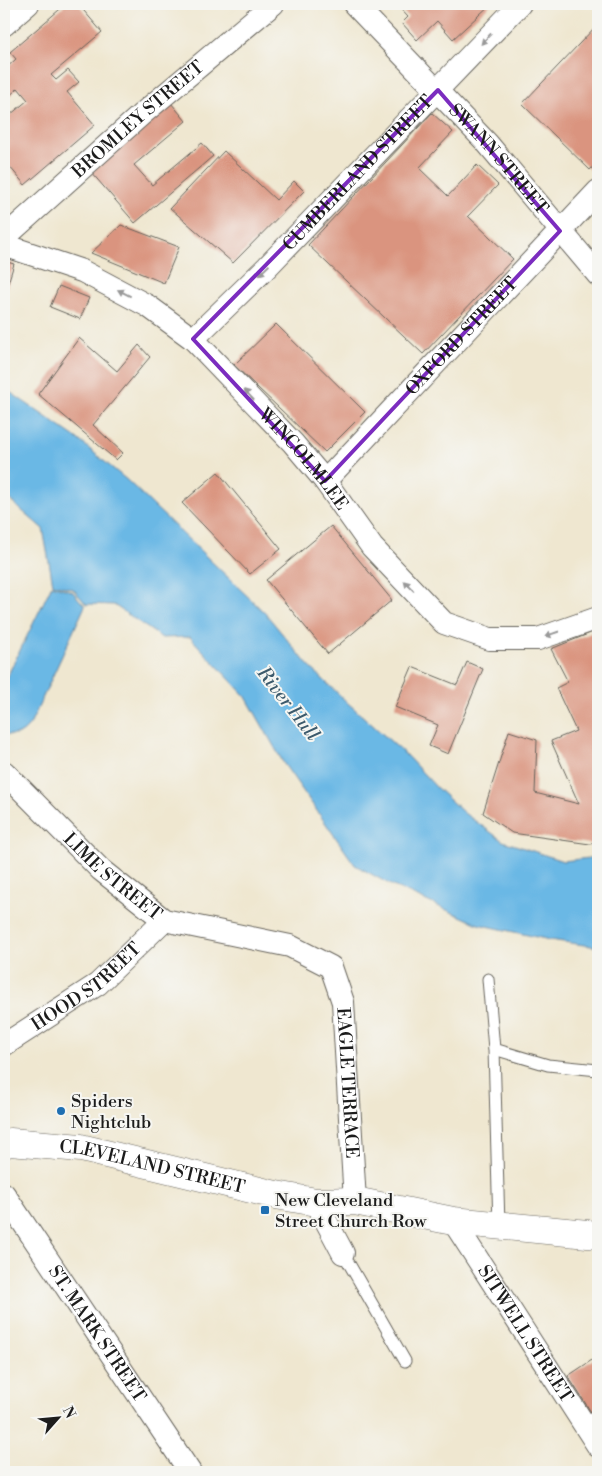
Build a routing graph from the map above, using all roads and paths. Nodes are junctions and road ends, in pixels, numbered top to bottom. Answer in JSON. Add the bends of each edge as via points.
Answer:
{"nodes":[{"id":1,"x":28,"y":4,"type":"edge"},
{"id":2,"x":273,"y":4,"type":"edge"},
{"id":3,"x":354,"y":4,"type":"edge"},
{"id":4,"x":520,"y":4,"type":"edge"},
{"id":5,"x":4,"y":25,"type":"edge"},
{"id":6,"x":438,"y":90,"type":"junction"},
{"id":7,"x":598,"y":191,"type":"edge"},
{"id":8,"x":560,"y":231,"type":"junction"},
{"id":9,"x":4,"y":238,"type":"edge"},
{"id":10,"x":4,"y":245,"type":"edge"},
{"id":11,"x":598,"y":275,"type":"edge"},
{"id":12,"x":193,"y":339,"type":"junction"},
{"id":13,"x":325,"y":481,"type":"junction"},
{"id":14,"x":598,"y":618,"type":"edge"},
{"id":15,"x":4,"y":772,"type":"edge"},
{"id":16,"x":164,"y":920,"type":"junction"},
{"id":17,"x":331,"y":967,"type":"joint"},
{"id":18,"x":488,"y":979,"type":"dead end"},
{"id":19,"x":4,"y":1045,"type":"edge"},
{"id":20,"x":494,"y":1049,"type":"junction"},
{"id":21,"x":598,"y":1070,"type":"edge"},
{"id":22,"x":4,"y":1144,"type":"edge"},
{"id":23,"x":4,"y":1194,"type":"edge"},
{"id":24,"x":355,"y":1201,"type":"junction"},
{"id":25,"x":316,"y":1202,"type":"junction"},
{"id":26,"x":453,"y":1221,"type":"junction"},
{"id":27,"x":499,"y":1226,"type":"junction"},
{"id":28,"x":598,"y":1235,"type":"edge"},
{"id":29,"x":343,"y":1253,"type":"joint"},
{"id":30,"x":405,"y":1361,"type":"dead end"},
{"id":31,"x":598,"y":1446,"type":"edge"},
{"id":32,"x":190,"y":1472,"type":"edge"}],
"edges":[{"from":1,"to":5,"type":"street"},
{"from":2,"to":9,"type":"street","name":"BROMLEY STREET","via":[[142,114]]},
{"from":3,"to":6,"type":"street","name":"SWANN STREET"},
{"from":4,"to":6,"type":"street","name":"CUMBERLAND STREET","one_way":true},
{"from":6,"to":8,"type":"street","name":"SWANN STREET"},
{"from":6,"to":12,"type":"street","name":"CUMBERLAND STREET","one_way":true},
{"from":7,"to":8,"type":"street","name":"OXFORD STREET"},
{"from":8,"to":11,"type":"street","name":"SWANN STREET"},
{"from":8,"to":13,"type":"street","name":"OXFORD STREET"},
{"from":12,"to":10,"type":"street","name":"WINCOLMLEE","one_way":true,"via":[[148,306],[82,271]]},
{"from":13,"to":12,"type":"street","name":"WINCOLMLEE","one_way":true},
{"from":14,"to":13,"type":"street","name":"WINCOLMLEE","one_way":true,"via":[[538,639],[490,639],[444,623],[372,547]]},
{"from":15,"to":16,"type":"street","name":"LIME STREET","via":[[101,870]]},
{"from":16,"to":17,"type":"street","name":"LIME STREET","via":[[290,946]]},
{"from":16,"to":19,"type":"street","name":"HOOD STREET","via":[[98,984]]},
{"from":17,"to":24,"type":"street","name":"EAGLE TERRACE","via":[[343,1002]]},
{"from":18,"to":20,"type":"lane"},
{"from":20,"to":21,"type":"lane","via":[[548,1065]]},
{"from":20,"to":27,"type":"lane"},
{"from":22,"to":25,"type":"main road","name":"CLEVELAND STREET","via":[[81,1148]]},
{"from":23,"to":32,"type":"street","name":"ST. MARK STREET"},
{"from":24,"to":25,"type":"main road","name":"CLEVELAND STREET"},
{"from":24,"to":26,"type":"main road","name":"CLEVELAND STREET"},
{"from":25,"to":29,"type":"street"},
{"from":26,"to":27,"type":"main road","name":"CLEVELAND STREET"},
{"from":26,"to":31,"type":"street","name":"SITWELL STREET"},
{"from":27,"to":28,"type":"main road","name":"CLEVELAND STREET"},
{"from":29,"to":30,"type":"lane"}]}
